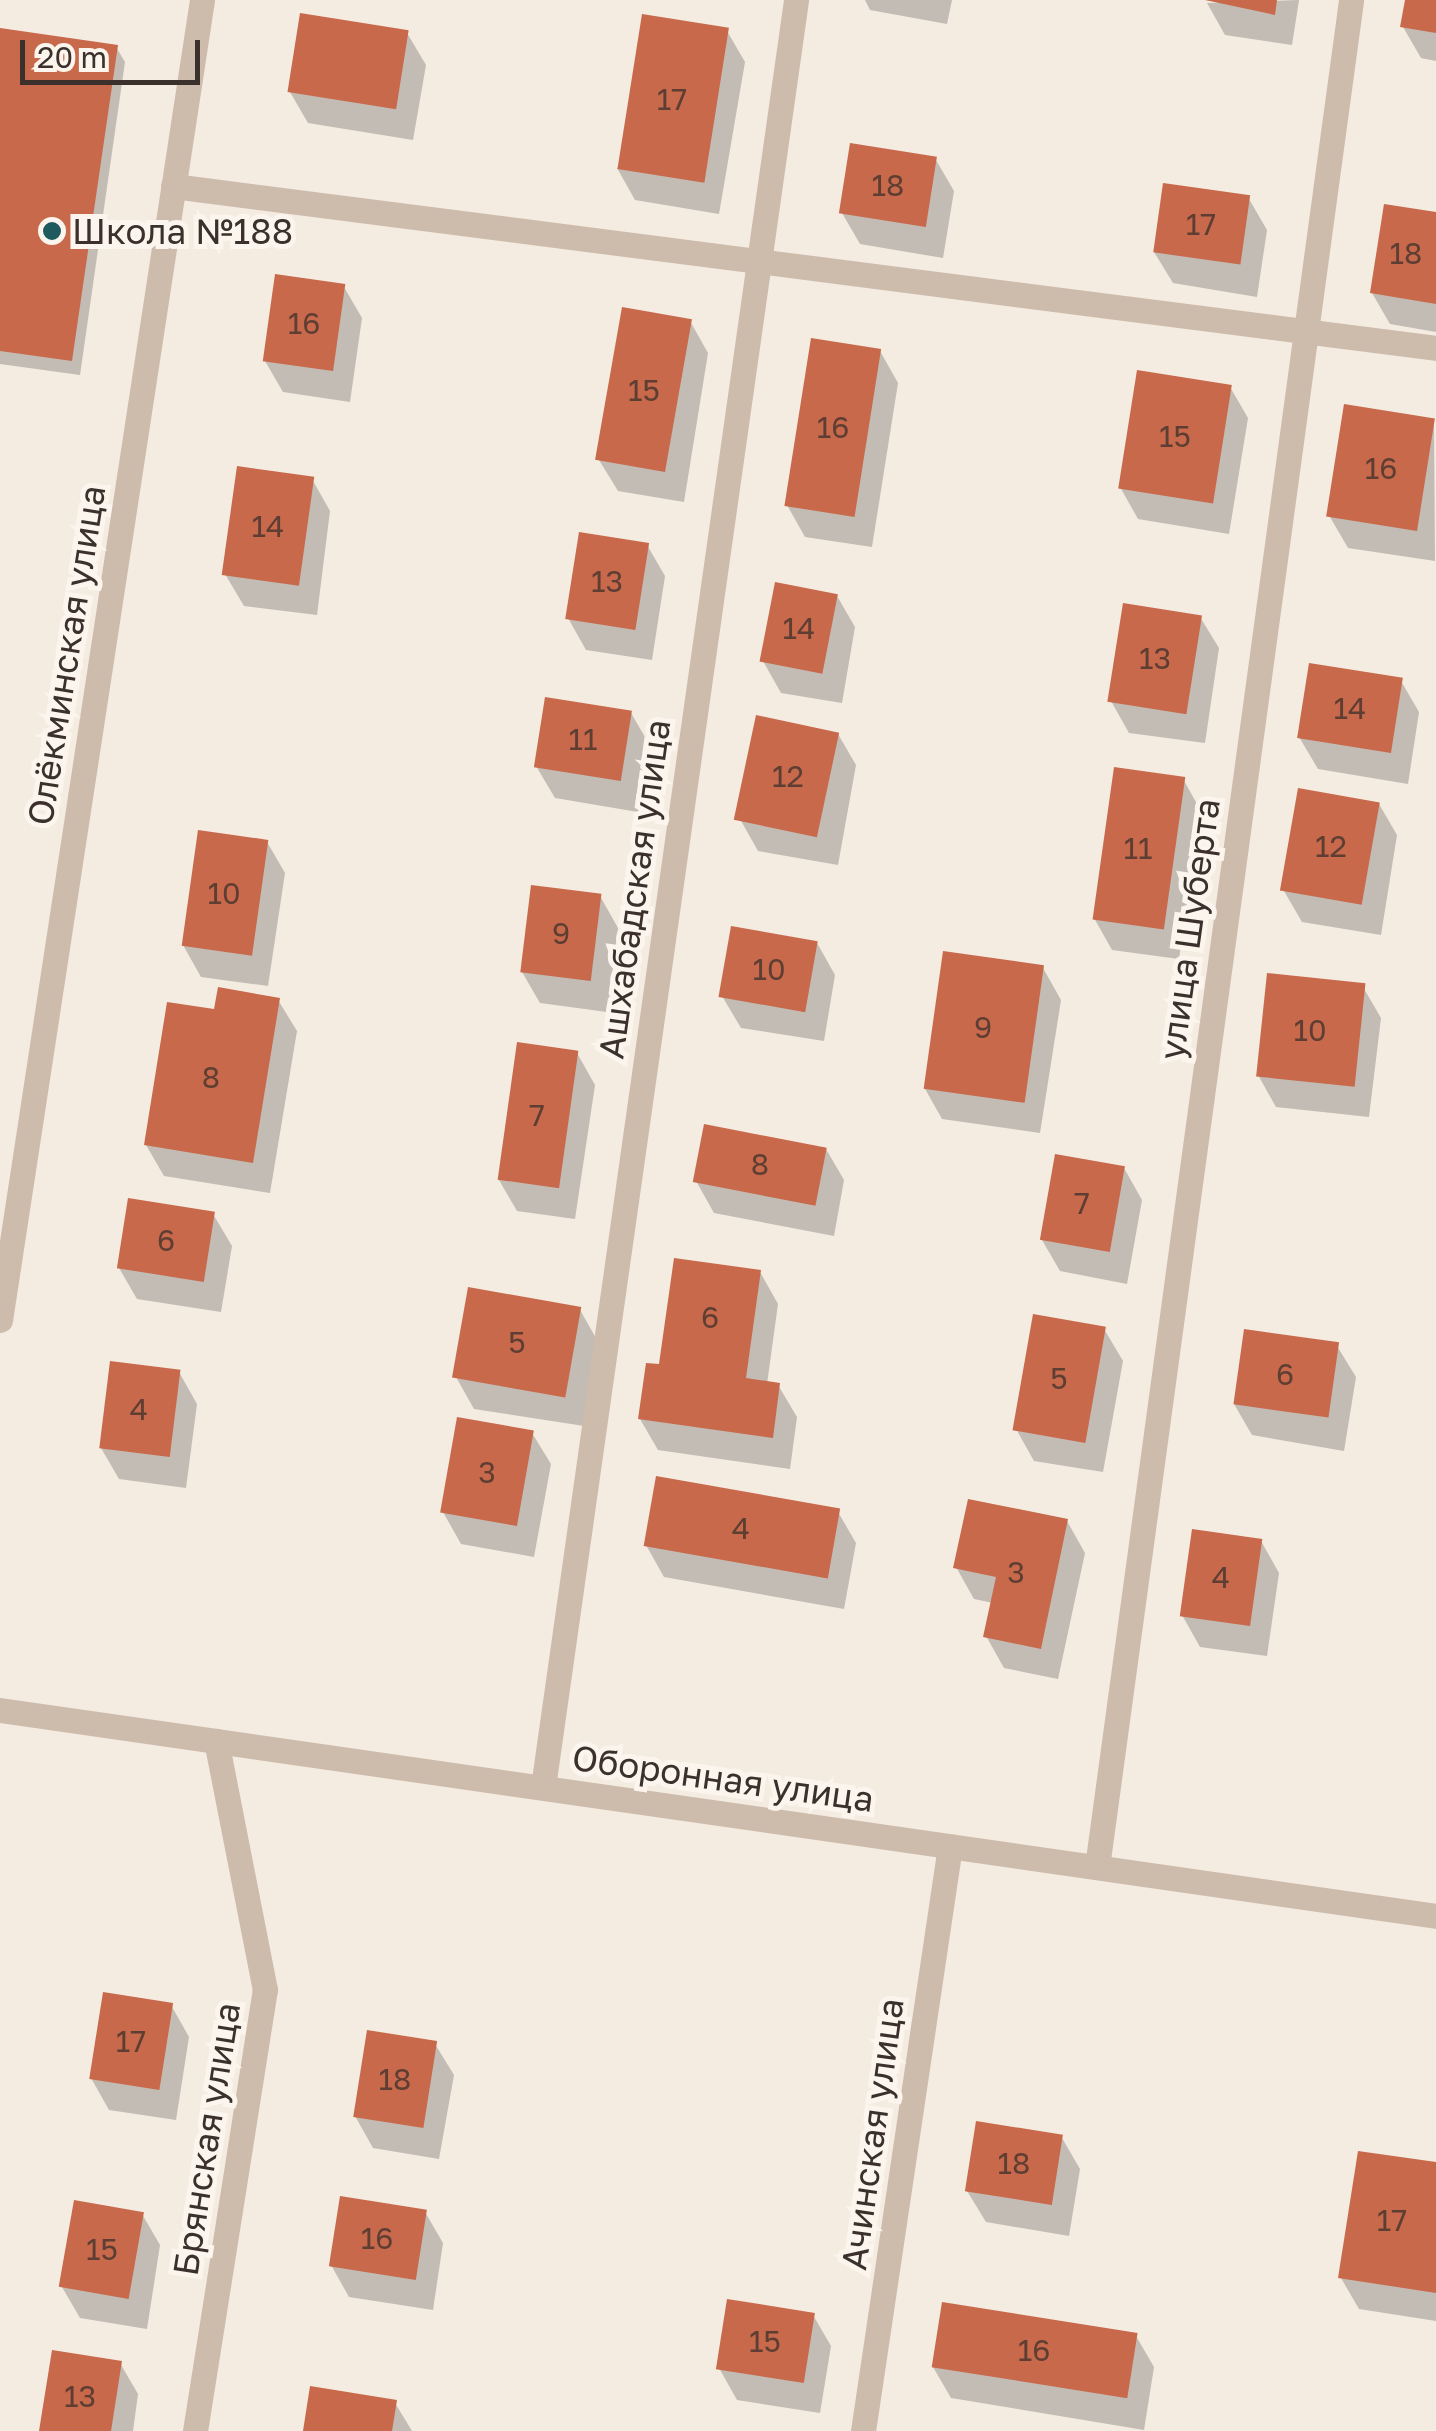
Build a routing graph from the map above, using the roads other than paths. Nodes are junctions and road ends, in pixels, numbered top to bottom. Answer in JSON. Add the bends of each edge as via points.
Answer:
{"nodes":[{"id":1,"x":202,"y":0,"type":"edge"},
{"id":2,"x":796,"y":0,"type":"edge"},
{"id":3,"x":1351,"y":0,"type":"edge"},
{"id":4,"x":173,"y":186,"type":"junction"},
{"id":5,"x":757,"y":264,"type":"junction"},
{"id":6,"x":1306,"y":332,"type":"junction"},
{"id":7,"x":1436,"y":348,"type":"edge"},
{"id":8,"x":0,"y":1320,"type":"edge"},
{"id":9,"x":0,"y":1710,"type":"edge"},
{"id":10,"x":216,"y":1741,"type":"junction"},
{"id":11,"x":543,"y":1788,"type":"junction"},
{"id":12,"x":950,"y":1846,"type":"junction"},
{"id":13,"x":1097,"y":1867,"type":"junction"},
{"id":14,"x":1436,"y":1916,"type":"edge"},
{"id":15,"x":195,"y":2431,"type":"edge"},
{"id":16,"x":864,"y":2431,"type":"edge"}],
"edges":[{"from":1,"to":4,"type":"street","name":"Олёкминская улица"},
{"from":2,"to":5,"type":"street","name":"Ашхабадская улица"},
{"from":3,"to":6,"type":"street","name":"улица Шуберта"},
{"from":4,"to":5,"type":"street"},
{"from":4,"to":8,"type":"street","name":"Олёкминская улица"},
{"from":5,"to":6,"type":"street"},
{"from":5,"to":11,"type":"street","name":"Ашхабадская улица"},
{"from":6,"to":7,"type":"street"},
{"from":6,"to":13,"type":"street","name":"улица Шуберта"},
{"from":9,"to":10,"type":"street","name":"Оборонная улица"},
{"from":10,"to":11,"type":"street","name":"Оборонная улица"},
{"from":10,"to":15,"type":"street","name":"Брянская улица","via":[[265,1990]]},
{"from":11,"to":12,"type":"street","name":"Оборонная улица"},
{"from":12,"to":13,"type":"street","name":"Оборонная улица"},
{"from":12,"to":16,"type":"street","name":"Ачинская улица"},
{"from":13,"to":14,"type":"street","name":"Оборонная улица"}]}
